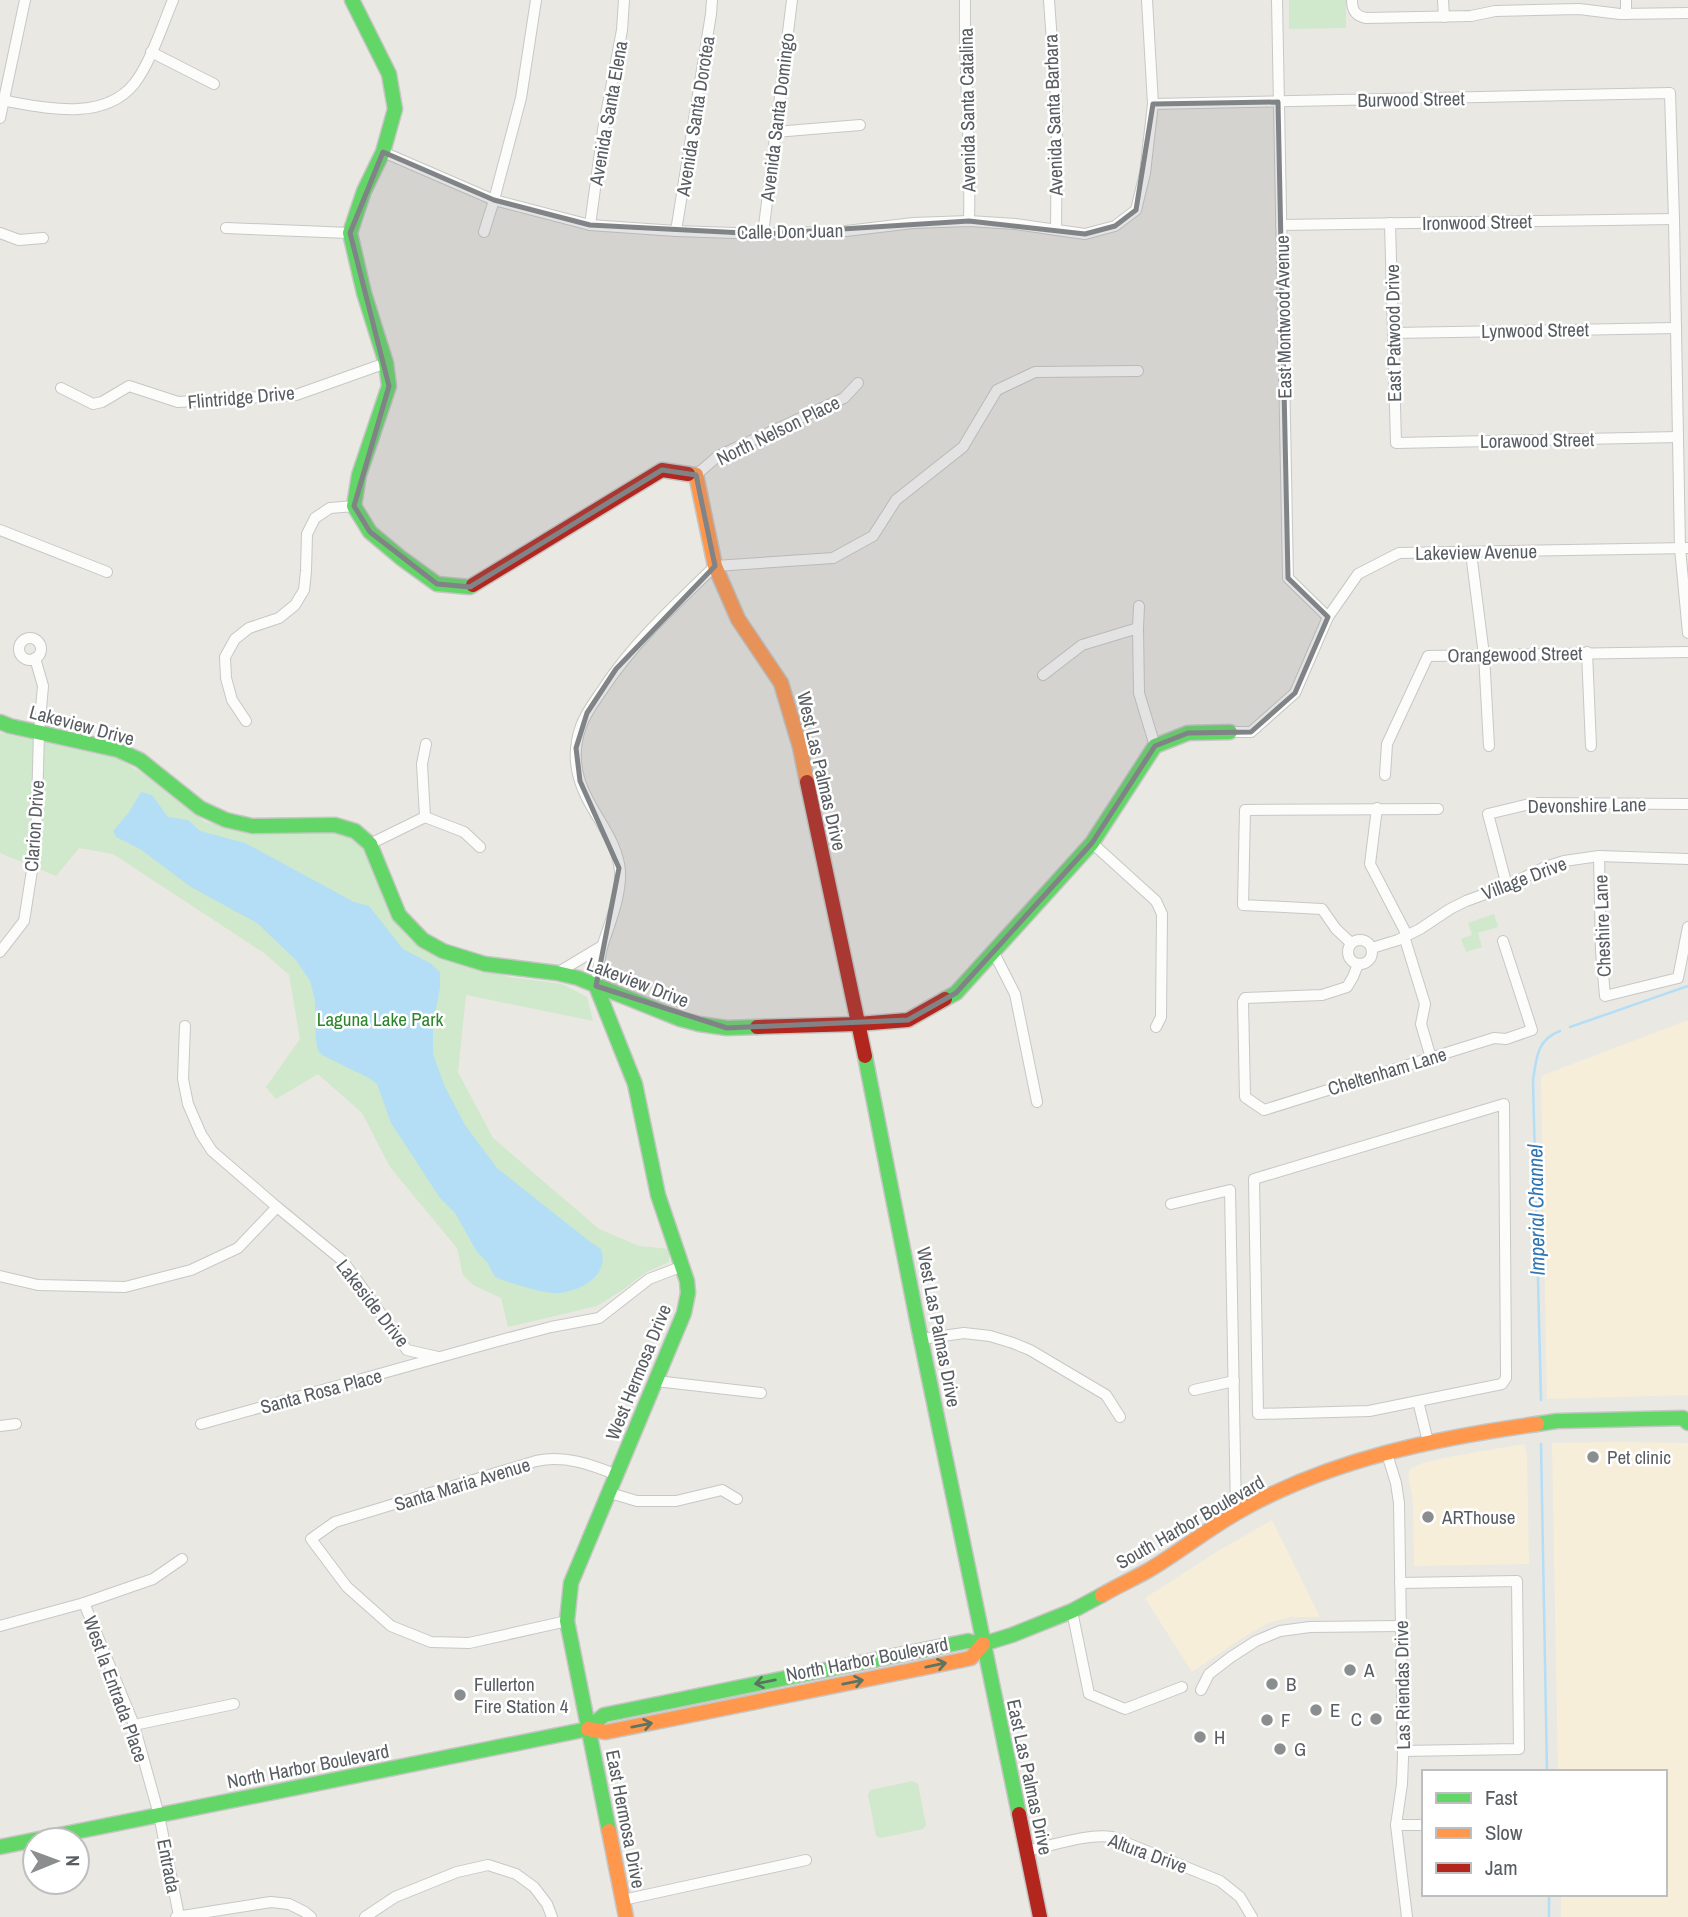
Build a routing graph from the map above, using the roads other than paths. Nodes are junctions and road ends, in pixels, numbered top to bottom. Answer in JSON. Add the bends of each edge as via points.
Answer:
{"nodes":[{"id":1,"x":25,"y":0,"type":"edge"},
{"id":2,"x":173,"y":0,"type":"edge"},
{"id":3,"x":352,"y":0,"type":"edge"},
{"id":4,"x":536,"y":0,"type":"edge"},
{"id":5,"x":624,"y":0,"type":"edge"},
{"id":6,"x":712,"y":0,"type":"edge"},
{"id":7,"x":792,"y":0,"type":"edge"},
{"id":8,"x":965,"y":0,"type":"edge"},
{"id":9,"x":1049,"y":0,"type":"edge"},
{"id":10,"x":1147,"y":0,"type":"edge"},
{"id":11,"x":1276,"y":0,"type":"edge"},
{"id":12,"x":1352,"y":0,"type":"edge"},
{"id":13,"x":1443,"y":0,"type":"edge"},
{"id":14,"x":1626,"y":0,"type":"edge"},
{"id":15,"x":1534,"y":5,"type":"edge"},
{"id":16,"x":1688,"y":13,"type":"edge"},
{"id":17,"x":1626,"y":14,"type":"junction"},
{"id":18,"x":1444,"y":17,"type":"junction"},
{"id":19,"x":151,"y":52,"type":"junction"},
{"id":20,"x":214,"y":83,"type":"dead end"},
{"id":21,"x":2,"y":100,"type":"edge"},
{"id":22,"x":1278,"y":102,"type":"junction"},
{"id":23,"x":1153,"y":104,"type":"junction"},
{"id":24,"x":0,"y":118,"type":"edge"},
{"id":25,"x":860,"y":125,"type":"dead end"},
{"id":26,"x":775,"y":132,"type":"junction"},
{"id":27,"x":383,"y":152,"type":"junction"},
{"id":28,"x":494,"y":200,"type":"junction"},
{"id":29,"x":1674,"y":219,"type":"junction"},
{"id":30,"x":969,"y":221,"type":"junction"},
{"id":31,"x":1390,"y":223,"type":"junction"},
{"id":32,"x":590,"y":225,"type":"junction"},
{"id":33,"x":1281,"y":225,"type":"junction"},
{"id":34,"x":226,"y":228,"type":"dead end"},
{"id":35,"x":1056,"y":230,"type":"junction"},
{"id":36,"x":676,"y":231,"type":"junction"},
{"id":37,"x":484,"y":232,"type":"dead end"},
{"id":38,"x":0,"y":233,"type":"edge"},
{"id":39,"x":350,"y":233,"type":"junction"},
{"id":40,"x":763,"y":233,"type":"junction"},
{"id":41,"x":43,"y":238,"type":"dead end"},
{"id":42,"x":1676,"y":328,"type":"junction"},
{"id":43,"x":1393,"y":333,"type":"junction"},
{"id":44,"x":386,"y":363,"type":"junction"},
{"id":45,"x":1138,"y":371,"type":"dead end"},
{"id":46,"x":858,"y":383,"type":"dead end"},
{"id":47,"x":61,"y":388,"type":"dead end"},
{"id":48,"x":1678,"y":437,"type":"junction"},
{"id":49,"x":1396,"y":443,"type":"joint"},
{"id":50,"x":696,"y":475,"type":"junction"},
{"id":51,"x":354,"y":506,"type":"junction"},
{"id":52,"x":0,"y":530,"type":"edge"},
{"id":53,"x":1684,"y":548,"type":"edge"},
{"id":54,"x":1471,"y":552,"type":"junction"},
{"id":55,"x":715,"y":566,"type":"junction"},
{"id":56,"x":107,"y":572,"type":"dead end"},
{"id":57,"x":1139,"y":606,"type":"dead end"},
{"id":58,"x":1328,"y":617,"type":"junction"},
{"id":59,"x":1138,"y":628,"type":"junction"},
{"id":60,"x":1688,"y":633,"type":"edge"},
{"id":61,"x":1587,"y":652,"type":"junction"},
{"id":62,"x":1688,"y":652,"type":"edge"},
{"id":63,"x":1483,"y":655,"type":"junction"},
{"id":64,"x":35,"y":658,"type":"dead end"},
{"id":65,"x":1043,"y":675,"type":"dead end"},
{"id":66,"x":246,"y":721,"type":"dead end"},
{"id":67,"x":0,"y":722,"type":"edge"},
{"id":68,"x":39,"y":732,"type":"junction"},
{"id":69,"x":1230,"y":732,"type":"joint"},
{"id":70,"x":426,"y":744,"type":"dead end"},
{"id":71,"x":1155,"y":746,"type":"junction"},
{"id":72,"x":1489,"y":746,"type":"dead end"},
{"id":73,"x":1591,"y":746,"type":"dead end"},
{"id":74,"x":1385,"y":775,"type":"dead end"},
{"id":75,"x":1688,"y":804,"type":"edge"},
{"id":76,"x":1377,"y":808,"type":"junction"},
{"id":77,"x":1438,"y":809,"type":"dead end"},
{"id":78,"x":425,"y":817,"type":"junction"},
{"id":79,"x":1092,"y":843,"type":"junction"},
{"id":80,"x":370,"y":844,"type":"junction"},
{"id":81,"x":480,"y":847,"type":"dead end"},
{"id":82,"x":1599,"y":856,"type":"junction"},
{"id":83,"x":1688,"y":859,"type":"edge"},
{"id":84,"x":1507,"y":886,"type":"junction"},
{"id":85,"x":1688,"y":927,"type":"edge"},
{"id":86,"x":1406,"y":936,"type":"junction"},
{"id":87,"x":1503,"y":941,"type":"dead end"},
{"id":88,"x":1351,"y":943,"type":"junction"},
{"id":89,"x":602,"y":946,"type":"junction"},
{"id":90,"x":1371,"y":948,"type":"junction"},
{"id":91,"x":993,"y":951,"type":"junction"},
{"id":92,"x":0,"y":952,"type":"edge"},
{"id":93,"x":1358,"y":964,"type":"junction"},
{"id":94,"x":557,"y":974,"type":"junction"},
{"id":95,"x":596,"y":986,"type":"junction"},
{"id":96,"x":858,"y":1024,"type":"junction"},
{"id":97,"x":185,"y":1026,"type":"dead end"},
{"id":98,"x":1156,"y":1027,"type":"dead end"},
{"id":99,"x":1431,"y":1058,"type":"junction"},
{"id":100,"x":1037,"y":1102,"type":"dead end"},
{"id":101,"x":1171,"y":1204,"type":"dead end"},
{"id":102,"x":276,"y":1207,"type":"junction"},
{"id":103,"x":683,"y":1266,"type":"junction"},
{"id":104,"x":0,"y":1276,"type":"edge"},
{"id":105,"x":921,"y":1339,"type":"junction"},
{"id":106,"x":442,"y":1358,"type":"junction"},
{"id":107,"x":656,"y":1381,"type":"junction"},
{"id":108,"x":1234,"y":1381,"type":"junction"},
{"id":109,"x":1194,"y":1390,"type":"dead end"},
{"id":110,"x":761,"y":1393,"type":"dead end"},
{"id":111,"x":1418,"y":1401,"type":"junction"},
{"id":112,"x":1121,"y":1417,"type":"dead end"},
{"id":113,"x":1686,"y":1417,"type":"edge"},
{"id":114,"x":16,"y":1424,"type":"dead end"},
{"id":115,"x":201,"y":1424,"type":"dead end"},
{"id":116,"x":0,"y":1426,"type":"edge"},
{"id":117,"x":1428,"y":1442,"type":"junction"},
{"id":118,"x":1387,"y":1454,"type":"junction"},
{"id":119,"x":617,"y":1475,"type":"junction"},
{"id":120,"x":610,"y":1493,"type":"junction"},
{"id":121,"x":737,"y":1499,"type":"dead end"},
{"id":122,"x":1236,"y":1513,"type":"junction"},
{"id":123,"x":182,"y":1559,"type":"dead end"},
{"id":124,"x":1400,"y":1583,"type":"junction"},
{"id":125,"x":1100,"y":1596,"type":"joint"},
{"id":126,"x":84,"y":1604,"type":"junction"},
{"id":127,"x":1073,"y":1611,"type":"junction"},
{"id":128,"x":567,"y":1621,"type":"junction"},
{"id":129,"x":0,"y":1626,"type":"edge"},
{"id":130,"x":1400,"y":1626,"type":"junction"},
{"id":131,"x":983,"y":1644,"type":"junction"},
{"id":132,"x":1182,"y":1687,"type":"dead end"},
{"id":133,"x":1201,"y":1690,"type":"dead end"},
{"id":134,"x":233,"y":1704,"type":"dead end"},
{"id":135,"x":134,"y":1725,"type":"junction"},
{"id":136,"x":588,"y":1729,"type":"junction"},
{"id":137,"x":1403,"y":1751,"type":"junction"},
{"id":138,"x":159,"y":1815,"type":"junction"},
{"id":139,"x":1396,"y":1825,"type":"junction"},
{"id":140,"x":1422,"y":1825,"type":"edge"},
{"id":141,"x":0,"y":1847,"type":"edge"},
{"id":142,"x":1026,"y":1851,"type":"junction"},
{"id":143,"x":806,"y":1860,"type":"dead end"},
{"id":144,"x":622,"y":1900,"type":"junction"},
{"id":145,"x":177,"y":1917,"type":"edge"},
{"id":146,"x":311,"y":1917,"type":"edge"},
{"id":147,"x":365,"y":1917,"type":"edge"},
{"id":148,"x":552,"y":1917,"type":"edge"},
{"id":149,"x":626,"y":1917,"type":"edge"},
{"id":150,"x":1040,"y":1917,"type":"edge"},
{"id":151,"x":1252,"y":1917,"type":"edge"},
{"id":152,"x":1407,"y":1917,"type":"edge"}],
"edges":[{"from":1,"to":21,"type":"street"},
{"from":2,"to":19,"type":"street"},
{"from":3,"to":27,"type":"street","via":[[389,74],[395,109]]},
{"from":4,"to":28,"type":"street","via":[[521,98]]},
{"from":5,"to":32,"type":"street","name":"Avenida Santa Elena"},
{"from":6,"to":36,"type":"street","name":"Avenida Santa Dorotea"},
{"from":7,"to":26,"type":"street","name":"Avenida Santa Domingo"},
{"from":8,"to":30,"type":"street","name":"Avenida Santa Catalina"},
{"from":9,"to":35,"type":"street","name":"Avenida Santa Barbara","via":[[1057,112]]},
{"from":10,"to":23,"type":"street"},
{"from":11,"to":22,"type":"street","name":"East Montwood Avenue"},
{"from":12,"to":18,"type":"street","via":[[1358,16],[1366,18]]},
{"from":13,"to":18,"type":"street"},
{"from":14,"to":17,"type":"street"},
{"from":15,"to":17,"type":"street"},
{"from":15,"to":18,"type":"street","via":[[1478,16]]},
{"from":16,"to":17,"type":"street"},
{"from":19,"to":20,"type":"street"},
{"from":19,"to":21,"type":"street","via":[[133,85],[112,102],[84,110]]},
{"from":21,"to":24,"type":"street"},
{"from":22,"to":23,"type":"street","name":"Burwood Street"},
{"from":22,"to":29,"type":"street","name":"Burwood Street","via":[[1670,93]]},
{"from":22,"to":33,"type":"street","name":"East Montwood Avenue"},
{"from":23,"to":35,"type":"street","name":"Calle Don Juan","via":[[1136,211],[1115,226],[1086,234]]},
{"from":25,"to":26,"type":"street"},
{"from":26,"to":40,"type":"street","name":"Avenida Santa Domingo"},
{"from":27,"to":28,"type":"street","name":"Calle Don Juan"},
{"from":27,"to":39,"type":"street"},
{"from":28,"to":32,"type":"street","name":"Calle Don Juan"},
{"from":28,"to":37,"type":"street"},
{"from":29,"to":31,"type":"street","name":"Ironwood Street"},
{"from":29,"to":42,"type":"street"},
{"from":30,"to":35,"type":"street","name":"Calle Don Juan"},
{"from":30,"to":40,"type":"street","name":"Calle Don Juan"},
{"from":31,"to":33,"type":"street","name":"Ironwood Street"},
{"from":31,"to":43,"type":"street","name":"East Patwood Drive"},
{"from":32,"to":36,"type":"street","name":"Calle Don Juan"},
{"from":33,"to":58,"type":"street","name":"East Montwood Avenue","via":[[1288,578]]},
{"from":34,"to":39,"type":"street"},
{"from":36,"to":40,"type":"street","name":"Calle Don Juan"},
{"from":38,"to":41,"type":"street","via":[[19,240]]},
{"from":39,"to":44,"type":"street"},
{"from":42,"to":43,"type":"street","name":"Lynwood Street"},
{"from":42,"to":48,"type":"street"},
{"from":43,"to":49,"type":"street","name":"East Patwood Drive"},
{"from":44,"to":47,"type":"street","name":"Flintridge Drive","via":[[296,395],[178,402],[129,386],[93,404]]},
{"from":44,"to":51,"type":"street","via":[[389,386],[359,475]]},
{"from":45,"to":55,"type":"street","via":[[1035,372],[997,390],[963,447],[896,500],[873,536],[833,558]]},
{"from":46,"to":50,"type":"street","name":"North Nelson Place","via":[[844,398],[718,456]]},
{"from":48,"to":49,"type":"street","name":"Lorawood Street"},
{"from":48,"to":53,"type":"street"},
{"from":50,"to":51,"type":"street","via":[[663,470],[470,587],[437,584],[370,532]]},
{"from":50,"to":55,"type":"street","name":"West Las Palmas Drive"},
{"from":51,"to":66,"type":"street","via":[[330,508],[315,518],[307,534],[304,590],[295,605],[279,618],[249,628],[235,639],[225,657],[232,700]]},
{"from":52,"to":56,"type":"street"},
{"from":53,"to":54,"type":"street","name":"Lakeview Avenue"},
{"from":53,"to":60,"type":"street"},
{"from":54,"to":58,"type":"street","name":"Lakeview Avenue","via":[[1399,553],[1357,574]]},
{"from":54,"to":63,"type":"street"},
{"from":55,"to":89,"type":"street","via":[[616,669],[580,731],[576,754],[580,781],[620,868],[616,903]]},
{"from":55,"to":96,"type":"street","name":"West Las Palmas Drive","via":[[738,619],[781,683],[800,747]]},
{"from":57,"to":59,"type":"street"},
{"from":58,"to":69,"type":"street","name":"Lakeview Avenue","via":[[1295,693],[1251,732]]},
{"from":59,"to":65,"type":"street","via":[[1082,645]]},
{"from":59,"to":71,"type":"street","via":[[1139,693]]},
{"from":61,"to":62,"type":"street","name":"Orangewood Street"},
{"from":61,"to":63,"type":"street","name":"Orangewood Street"},
{"from":61,"to":73,"type":"street"},
{"from":63,"to":72,"type":"street"},
{"from":63,"to":74,"type":"street","name":"Orangewood Street","via":[[1428,656],[1387,744]]},
{"from":64,"to":68,"type":"street","name":"Clarion Drive","via":[[43,686]]},
{"from":67,"to":68,"type":"street","name":"Lakeview Drive"},
{"from":68,"to":80,"type":"street","name":"Lakeview Drive","via":[[129,754],[200,807],[226,820],[252,826],[343,827]]},
{"from":68,"to":92,"type":"street","name":"Clarion Drive","via":[[36,845],[24,921]]},
{"from":69,"to":71,"type":"street","via":[[1188,733]]},
{"from":70,"to":78,"type":"street","via":[[422,764]]},
{"from":71,"to":79,"type":"street","name":"Lakeview Drive"},
{"from":75,"to":84,"type":"street","name":"Devonshire Lane","via":[[1535,803],[1488,814]]},
{"from":76,"to":77,"type":"street"},
{"from":76,"to":86,"type":"street","via":[[1370,864]]},
{"from":76,"to":88,"type":"street","via":[[1245,810],[1243,905],[1322,909]]},
{"from":78,"to":80,"type":"street"},
{"from":78,"to":81,"type":"street","via":[[464,832]]},
{"from":79,"to":91,"type":"street","name":"Lakeview Drive"},
{"from":79,"to":98,"type":"street","via":[[1156,901],[1162,914],[1161,1017]]},
{"from":80,"to":94,"type":"street","name":"Lakeview Drive","via":[[394,905],[423,940],[485,964]]},
{"from":82,"to":83,"type":"street","name":"Village Drive"},
{"from":82,"to":84,"type":"street","name":"Village Drive","via":[[1557,863]]},
{"from":82,"to":85,"type":"street","name":"Cheshire Lane","via":[[1605,996],[1678,978]]},
{"from":84,"to":86,"type":"street","name":"Village Drive","via":[[1457,905]]},
{"from":86,"to":90,"type":"street","name":"Village Drive"},
{"from":86,"to":99,"type":"street","via":[[1424,1004],[1421,1024]]},
{"from":87,"to":99,"type":"street","name":"Cheltenham Lane","via":[[1532,1030]]},
{"from":88,"to":90,"type":"street","via":[[1364,940]]},
{"from":88,"to":93,"type":"street","via":[[1348,956]]},
{"from":89,"to":94,"type":"street"},
{"from":89,"to":95,"type":"street"},
{"from":90,"to":93,"type":"street","via":[[1369,960]]},
{"from":91,"to":96,"type":"street","name":"Lakeview Drive","via":[[957,993],[908,1020]]},
{"from":91,"to":100,"type":"street","via":[[1015,994]]},
{"from":93,"to":99,"type":"street","name":"Cheltenham Lane","via":[[1347,987],[1322,995],[1245,998],[1245,1097],[1265,1110]]},
{"from":94,"to":95,"type":"street","name":"Lakeview Drive"},
{"from":95,"to":96,"type":"street","name":"Lakeview Drive","via":[[713,1027]]},
{"from":95,"to":103,"type":"street","name":"West Hermosa Drive","via":[[635,1084],[658,1195]]},
{"from":96,"to":105,"type":"street","name":"West Las Palmas Drive"},
{"from":97,"to":102,"type":"street","name":"Lakeside Drive","via":[[183,1079],[198,1127],[218,1158]]},
{"from":101,"to":108,"type":"street","via":[[1230,1190]]},
{"from":102,"to":104,"type":"street","via":[[238,1248],[191,1270],[125,1287],[38,1285]]},
{"from":102,"to":106,"type":"street","name":"Lakeside Drive","via":[[343,1261],[407,1350]]},
{"from":103,"to":106,"type":"street","name":"Lakeside Drive","via":[[649,1279],[599,1318]]},
{"from":103,"to":107,"type":"street","name":"West Hermosa Drive","via":[[688,1286],[685,1307]]},
{"from":105,"to":112,"type":"street","via":[[964,1333],[1013,1343],[1106,1395]]},
{"from":105,"to":131,"type":"street","name":"West Las Palmas Drive"},
{"from":106,"to":115,"type":"street","name":"Santa Rosa Place"},
{"from":107,"to":110,"type":"street"},
{"from":107,"to":119,"type":"street","name":"West Hermosa Drive"},
{"from":108,"to":109,"type":"street"},
{"from":108,"to":122,"type":"street"},
{"from":111,"to":111,"type":"street","via":[[1495,1386],[1506,1378],[1504,1104],[1254,1179],[1258,1414],[1370,1411]]},
{"from":111,"to":117,"type":"street"},
{"from":113,"to":117,"type":"street","via":[[1557,1421]]},
{"from":114,"to":116,"type":"street"},
{"from":117,"to":118,"type":"street"},
{"from":118,"to":122,"type":"street","name":"South Harbor Boulevard","via":[[1315,1475]]},
{"from":118,"to":124,"type":"street","name":"Las Riendas Drive","via":[[1399,1503]]},
{"from":119,"to":120,"type":"street","name":"West Hermosa Drive"},
{"from":119,"to":128,"type":"street","name":"Santa Maria Avenue","via":[[580,1462],[544,1460],[335,1522],[311,1539],[347,1587],[391,1626],[432,1642],[469,1643]]},
{"from":120,"to":121,"type":"street","via":[[637,1501],[676,1501],[722,1490]]},
{"from":120,"to":128,"type":"street","name":"West Hermosa Drive","via":[[571,1583]]},
{"from":122,"to":125,"type":"street","name":"South Harbor Boulevard"},
{"from":123,"to":126,"type":"street","via":[[153,1579]]},
{"from":124,"to":130,"type":"street","name":"Las Riendas Drive"},
{"from":124,"to":137,"type":"street","via":[[1517,1581],[1520,1749]]},
{"from":125,"to":127,"type":"street","name":"North Harbor Boulevard"},
{"from":126,"to":129,"type":"street"},
{"from":126,"to":135,"type":"street","name":"West la Entrada Place"},
{"from":127,"to":131,"type":"street","name":"North Harbor Boulevard"},
{"from":127,"to":132,"type":"street","via":[[1089,1694],[1125,1709]]},
{"from":128,"to":136,"type":"street","name":"West Hermosa Drive"},
{"from":130,"to":133,"type":"street","via":[[1280,1631],[1231,1657],[1209,1674]]},
{"from":130,"to":137,"type":"street","name":"Las Riendas Drive"},
{"from":131,"to":136,"type":"street","name":"North Harbor Boulevard","via":[[968,1641],[604,1715]]},
{"from":131,"to":142,"type":"street","name":"East Las Palmas Drive"},
{"from":134,"to":135,"type":"street"},
{"from":135,"to":138,"type":"street","name":"West la Entrada Place"},
{"from":136,"to":138,"type":"street","name":"North Harbor Boulevard"},
{"from":136,"to":144,"type":"street","name":"East Hermosa Drive"},
{"from":137,"to":139,"type":"street","name":"Las Riendas Drive"},
{"from":138,"to":141,"type":"street","name":"North Harbor Boulevard"},
{"from":138,"to":145,"type":"street","name":"Entrada"},
{"from":139,"to":140,"type":"street"},
{"from":139,"to":152,"type":"street","name":"Las Riendas Drive"},
{"from":142,"to":150,"type":"street","name":"East Las Palmas Drive"},
{"from":142,"to":151,"type":"street","name":"Altura Drive","via":[[1096,1837],[1114,1838],[1220,1881],[1240,1897]]},
{"from":143,"to":144,"type":"street"},
{"from":144,"to":149,"type":"street","name":"East Hermosa Drive"},
{"from":145,"to":146,"type":"street","via":[[271,1902],[289,1904]]},
{"from":147,"to":148,"type":"street","via":[[395,1897],[488,1865],[516,1874],[534,1887]]}]}
